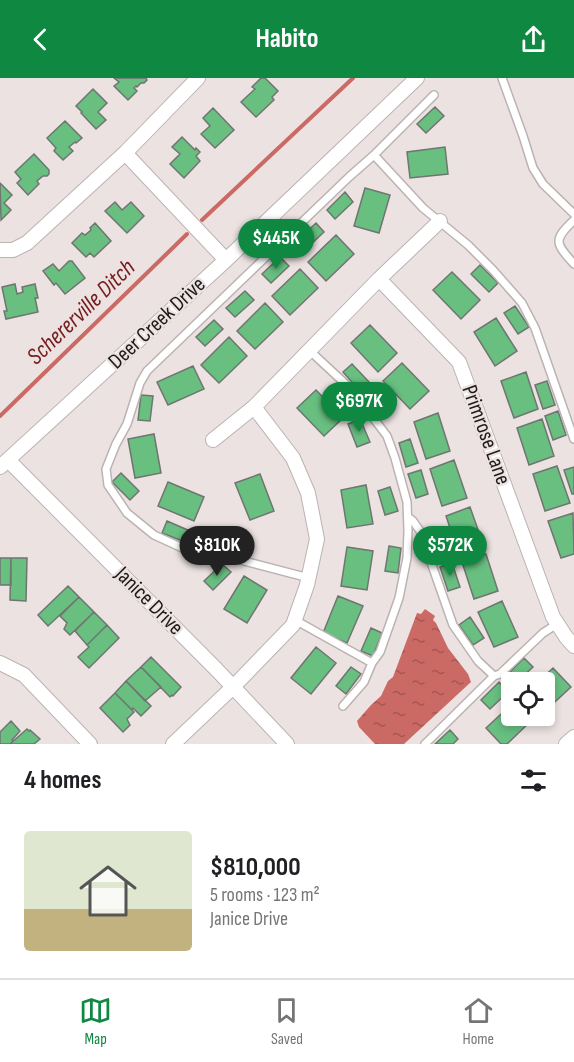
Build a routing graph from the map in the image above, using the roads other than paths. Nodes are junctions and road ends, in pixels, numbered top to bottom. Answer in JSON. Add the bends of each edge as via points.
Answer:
{"nodes":[{"id":1,"x":198,"y":78,"type":"edge"},
{"id":2,"x":417,"y":78,"type":"edge"},
{"id":3,"x":502,"y":78,"type":"edge"},
{"id":4,"x":434,"y":95,"type":"dead end"},
{"id":5,"x":125,"y":153,"type":"junction"},
{"id":6,"x":374,"y":156,"type":"junction"},
{"id":7,"x":574,"y":214,"type":"edge"},
{"id":8,"x":574,"y":220,"type":"edge"},
{"id":9,"x":440,"y":221,"type":"junction"},
{"id":10,"x":0,"y":250,"type":"edge"},
{"id":11,"x":226,"y":260,"type":"junction"},
{"id":12,"x":574,"y":264,"type":"edge"},
{"id":13,"x":379,"y":279,"type":"junction"},
{"id":14,"x":309,"y":350,"type":"junction"},
{"id":15,"x":254,"y":407,"type":"junction"},
{"id":16,"x":574,"y":439,"type":"edge"},
{"id":17,"x":213,"y":440,"type":"dead end"},
{"id":18,"x":4,"y":463,"type":"edge"},
{"id":19,"x":408,"y":517,"type":"junction"},
{"id":20,"x":309,"y":578,"type":"junction"},
{"id":21,"x":295,"y":620,"type":"junction"},
{"id":22,"x":557,"y":624,"type":"junction"},
{"id":23,"x":574,"y":646,"type":"edge"},
{"id":24,"x":0,"y":663,"type":"edge"},
{"id":25,"x":372,"y":663,"type":"junction"},
{"id":26,"x":494,"y":676,"type":"junction"},
{"id":27,"x":233,"y":687,"type":"junction"},
{"id":28,"x":343,"y":706,"type":"dead end"},
{"id":29,"x":574,"y":737,"type":"edge"},
{"id":30,"x":90,"y":744,"type":"edge"},
{"id":31,"x":173,"y":744,"type":"edge"},
{"id":32,"x":287,"y":744,"type":"edge"},
{"id":33,"x":425,"y":744,"type":"edge"},
{"id":34,"x":566,"y":744,"type":"edge"}],
"edges":[{"from":1,"to":5,"type":"street"},
{"from":2,"to":11,"type":"street","name":"Deer Creek Drive"},
{"from":3,"to":7,"type":"lane","via":[[533,168],[543,184]]},
{"from":4,"to":6,"type":"lane"},
{"from":5,"to":10,"type":"street","via":[[27,243],[13,250]]},
{"from":5,"to":11,"type":"street"},
{"from":6,"to":9,"type":"lane"},
{"from":6,"to":20,"type":"lane","via":[[147,371],[106,469],[108,485],[127,513],[154,535],[200,556],[229,557]]},
{"from":8,"to":12,"type":"lane","via":[[558,242]]},
{"from":9,"to":13,"type":"street"},
{"from":9,"to":16,"type":"lane","via":[[522,303],[535,328]]},
{"from":11,"to":18,"type":"street","name":"Deer Creek Drive"},
{"from":13,"to":14,"type":"street"},
{"from":13,"to":22,"type":"street","name":"Primrose Lane","via":[[459,362]]},
{"from":14,"to":15,"type":"street"},
{"from":14,"to":19,"type":"lane","via":[[352,390],[387,436]]},
{"from":15,"to":17,"type":"street"},
{"from":15,"to":20,"type":"street","via":[[293,459],[308,493],[317,539]]},
{"from":18,"to":27,"type":"street","name":"Janice Drive","via":[[82,532]]},
{"from":19,"to":25,"type":"lane","via":[[407,558],[399,598],[380,652]]},
{"from":19,"to":26,"type":"lane","via":[[420,531],[453,625],[478,661]]},
{"from":20,"to":21,"type":"street"},
{"from":21,"to":25,"type":"lane"},
{"from":21,"to":27,"type":"street"},
{"from":22,"to":23,"type":"street","name":"Primrose Lane"},
{"from":22,"to":26,"type":"lane"},
{"from":24,"to":30,"type":"street","via":[[24,675]]},
{"from":25,"to":28,"type":"lane","via":[[364,682]]},
{"from":26,"to":33,"type":"lane"},
{"from":27,"to":31,"type":"street"},
{"from":27,"to":32,"type":"street","name":"Janice Drive"},
{"from":29,"to":34,"type":"street"}]}
